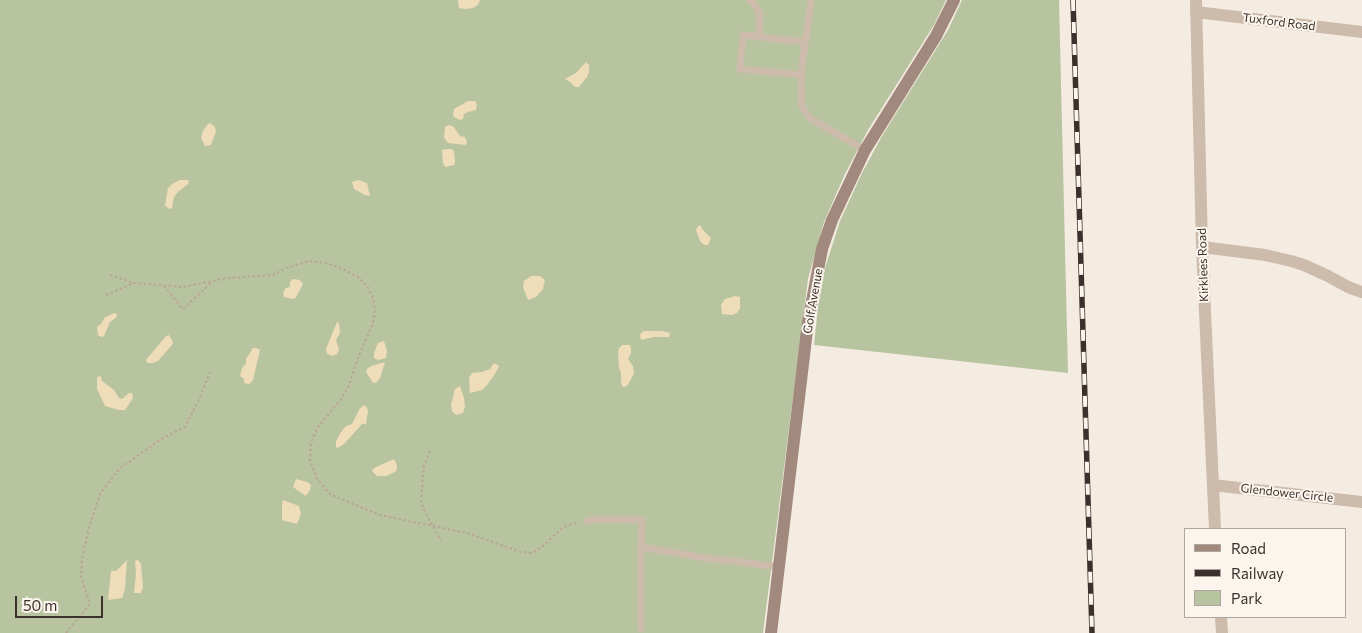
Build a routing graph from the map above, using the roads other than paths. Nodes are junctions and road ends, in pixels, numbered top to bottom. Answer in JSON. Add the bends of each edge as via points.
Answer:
{"nodes":[{"id":1,"x":750,"y":0,"type":"edge"},
{"id":2,"x":811,"y":0,"type":"edge"},
{"id":3,"x":954,"y":0,"type":"edge"},
{"id":4,"x":1196,"y":6,"type":"edge"},
{"id":5,"x":1362,"y":32,"type":"edge"},
{"id":6,"x":759,"y":37,"type":"junction"},
{"id":7,"x":805,"y":42,"type":"junction"},
{"id":8,"x":801,"y":75,"type":"junction"},
{"id":9,"x":865,"y":150,"type":"junction"},
{"id":10,"x":1202,"y":247,"type":"junction"},
{"id":11,"x":1362,"y":292,"type":"edge"},
{"id":12,"x":1213,"y":485,"type":"junction"},
{"id":13,"x":1362,"y":502,"type":"edge"},
{"id":14,"x":587,"y":521,"type":"road end"},
{"id":15,"x":1215,"y":528,"type":"edge"},
{"id":16,"x":641,"y":547,"type":"junction"},
{"id":17,"x":779,"y":567,"type":"junction"},
{"id":18,"x":1221,"y":618,"type":"edge"},
{"id":19,"x":641,"y":629,"type":"dead end"},
{"id":20,"x":771,"y":633,"type":"edge"},
{"id":21,"x":1222,"y":633,"type":"edge"}],
"edges":[{"from":1,"to":6,"type":"lane","via":[[760,15]]},
{"from":2,"to":7,"type":"lane"},
{"from":3,"to":9,"type":"street","name":"Golf Avenue","via":[[936,36]]},
{"from":4,"to":5,"type":"street","name":"Tuxford Road"},
{"from":4,"to":10,"type":"street","name":"Kirklees Road"},
{"from":6,"to":7,"type":"lane"},
{"from":6,"to":8,"type":"lane","via":[[743,35],[740,69]]},
{"from":7,"to":8,"type":"lane"},
{"from":8,"to":9,"type":"lane","via":[[802,107],[811,119]]},
{"from":9,"to":17,"type":"street","name":"Golf Avenue","via":[[832,220],[815,281]]},
{"from":10,"to":11,"type":"street","via":[[1290,261]]},
{"from":10,"to":12,"type":"street","name":"Kirklees Road"},
{"from":12,"to":13,"type":"street","name":"Glendower Circle"},
{"from":12,"to":15,"type":"street","name":"Kirklees Road"},
{"from":14,"to":16,"type":"lane","via":[[642,520]]},
{"from":16,"to":17,"type":"lane"},
{"from":16,"to":19,"type":"lane"},
{"from":17,"to":20,"type":"street","name":"Golf Avenue"},
{"from":18,"to":21,"type":"street"}]}
